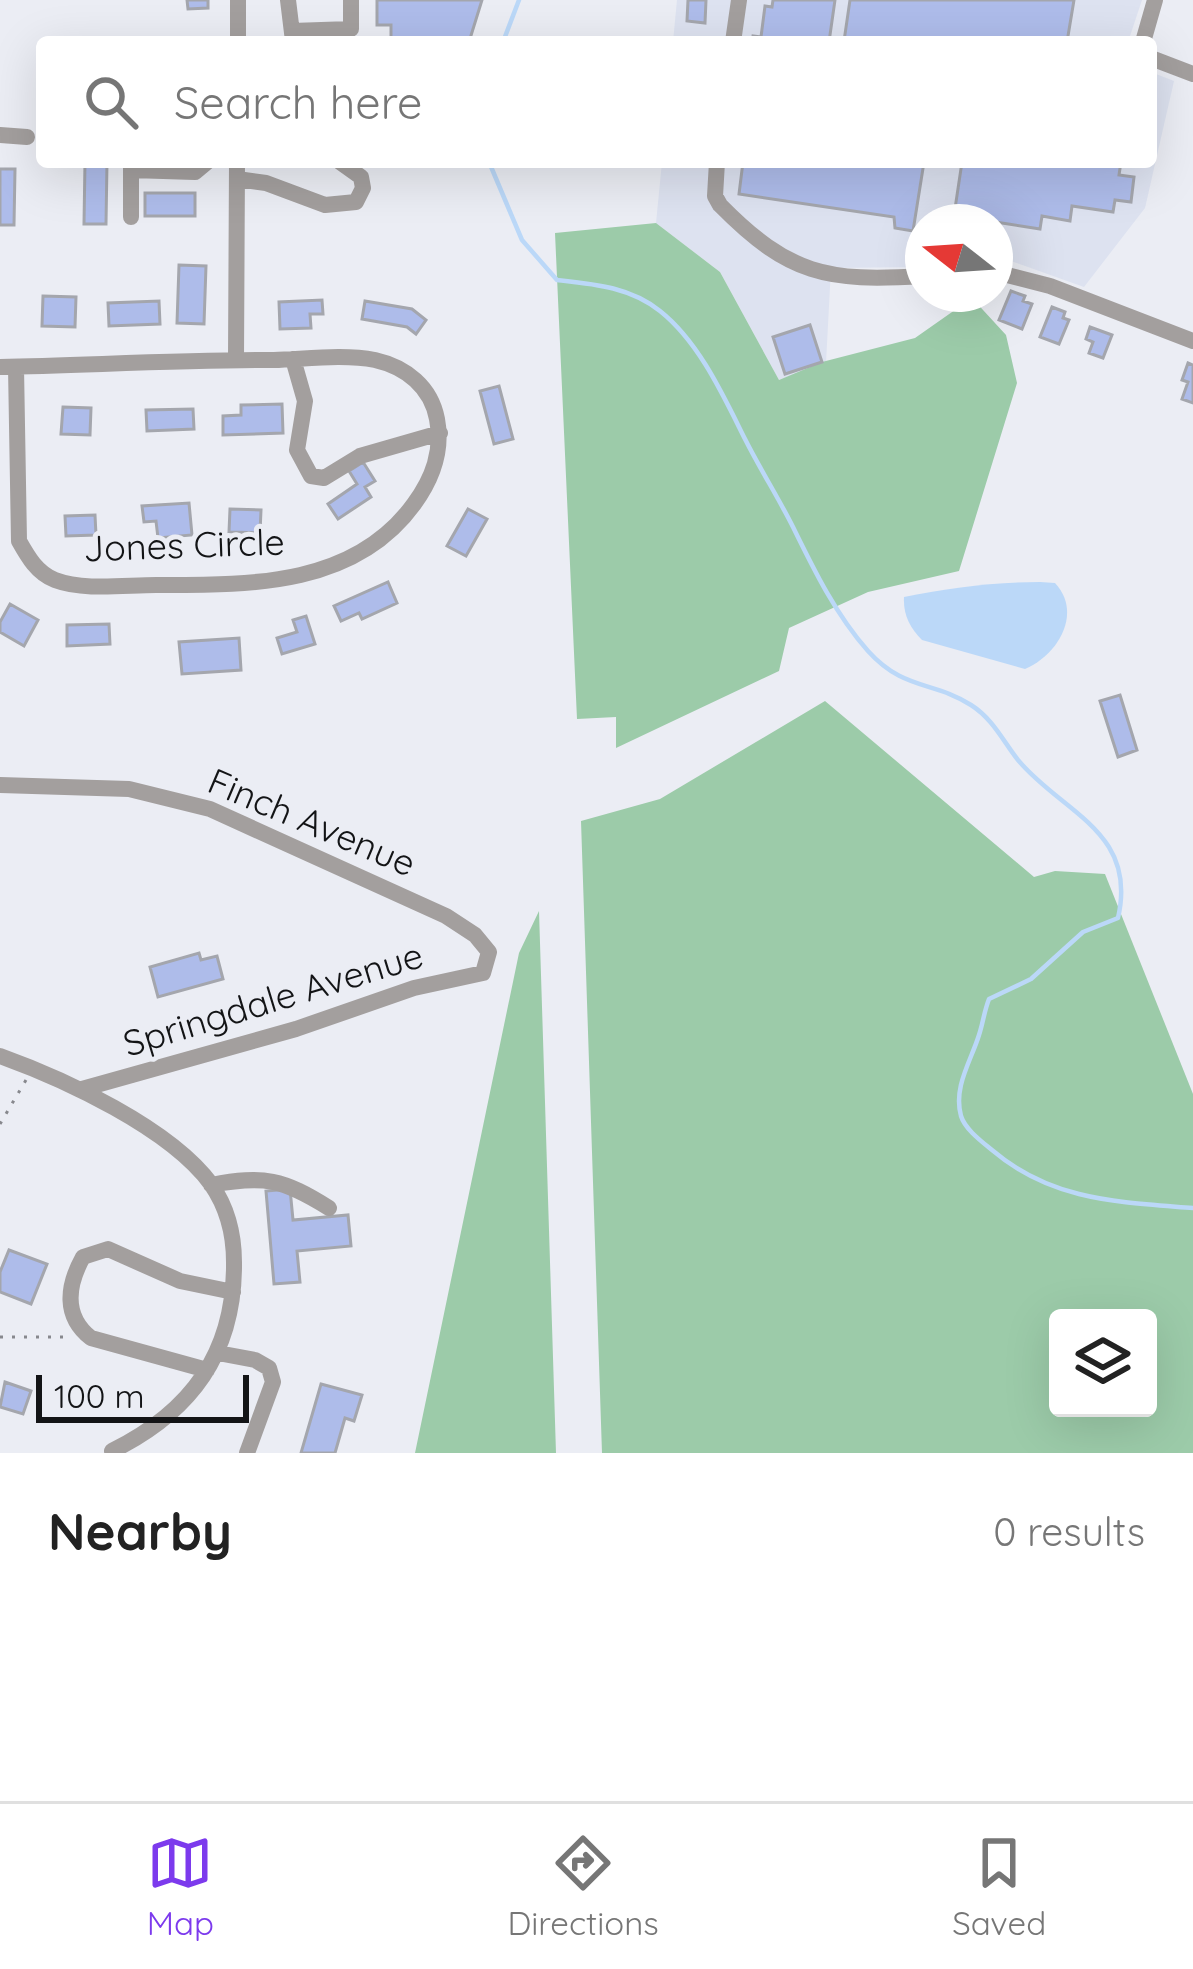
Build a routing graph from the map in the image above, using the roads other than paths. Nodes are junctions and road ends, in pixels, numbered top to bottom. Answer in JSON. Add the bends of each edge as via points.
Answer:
{"nodes":[{"id":1,"x":238,"y":0,"type":"edge"},
{"id":2,"x":288,"y":0,"type":"edge"},
{"id":3,"x":351,"y":0,"type":"edge"},
{"id":4,"x":739,"y":0,"type":"edge"},
{"id":5,"x":1155,"y":0,"type":"edge"},
{"id":6,"x":238,"y":36,"type":"edge"},
{"id":7,"x":292,"y":36,"type":"edge"},
{"id":8,"x":299,"y":36,"type":"edge"},
{"id":9,"x":735,"y":36,"type":"edge"},
{"id":10,"x":1145,"y":36,"type":"edge"},
{"id":11,"x":1157,"y":60,"type":"edge"},
{"id":12,"x":1193,"y":74,"type":"edge"},
{"id":13,"x":0,"y":135,"type":"edge"},
{"id":14,"x":27,"y":136,"type":"dead end"},
{"id":15,"x":131,"y":168,"type":"edge"},
{"id":16,"x":152,"y":168,"type":"edge"},
{"id":17,"x":200,"y":168,"type":"edge"},
{"id":18,"x":348,"y":168,"type":"edge"},
{"id":19,"x":717,"y":168,"type":"edge"},
{"id":20,"x":237,"y":171,"type":"edge"},
{"id":21,"x":131,"y":217,"type":"dead end"},
{"id":22,"x":905,"y":277,"type":"edge"},
{"id":23,"x":1013,"y":277,"type":"edge"},
{"id":24,"x":1193,"y":341,"type":"edge"},
{"id":25,"x":293,"y":359,"type":"junction"},
{"id":26,"x":236,"y":360,"type":"junction"},
{"id":27,"x":8,"y":367,"type":"edge"},
{"id":28,"x":440,"y":433,"type":"junction"},
{"id":29,"x":0,"y":785,"type":"edge"},
{"id":30,"x":484,"y":973,"type":"joint"},
{"id":31,"x":0,"y":1056,"type":"edge"},
{"id":32,"x":82,"y":1089,"type":"junction"},
{"id":33,"x":211,"y":1185,"type":"junction"},
{"id":34,"x":329,"y":1208,"type":"dead end"},
{"id":35,"x":233,"y":1292,"type":"junction"},
{"id":36,"x":218,"y":1353,"type":"junction"},
{"id":37,"x":208,"y":1370,"type":"junction"},
{"id":38,"x":112,"y":1452,"type":"edge"},
{"id":39,"x":247,"y":1453,"type":"edge"}],
"edges":[{"from":1,"to":6,"type":"street"},
{"from":2,"to":7,"type":"street"},
{"from":3,"to":8,"type":"street","via":[[350,29]]},
{"from":4,"to":9,"type":"street"},
{"from":5,"to":10,"type":"street"},
{"from":11,"to":12,"type":"street"},
{"from":13,"to":14,"type":"street"},
{"from":15,"to":21,"type":"street"},
{"from":16,"to":17,"type":"street"},
{"from":18,"to":20,"type":"street","via":[[361,177],[356,202],[325,205]]},
{"from":19,"to":22,"type":"street","via":[[715,196],[789,262],[813,272]]},
{"from":20,"to":26,"type":"street"},
{"from":23,"to":24,"type":"street"},
{"from":25,"to":26,"type":"street"},
{"from":25,"to":28,"type":"street","via":[[399,368],[422,383]]},
{"from":25,"to":28,"type":"street","via":[[305,401],[297,450],[313,477]]},
{"from":26,"to":27,"type":"street"},
{"from":27,"to":28,"type":"street","name":"Jones Circle","via":[[19,541],[32,564],[55,580],[264,581],[354,559],[398,526],[418,499],[434,470]]},
{"from":29,"to":30,"type":"street","name":"Finch Avenue","via":[[129,789],[210,808],[446,916],[490,952]]},
{"from":30,"to":32,"type":"street","name":"Springdale Avenue"},
{"from":31,"to":32,"type":"street"},
{"from":32,"to":33,"type":"street"},
{"from":33,"to":34,"type":"street","via":[[248,1178],[293,1186]]},
{"from":33,"to":35,"type":"street","via":[[234,1244]]},
{"from":35,"to":36,"type":"street"},
{"from":35,"to":37,"type":"street","via":[[180,1281],[108,1250],[83,1258],[69,1290],[78,1328],[91,1338]]},
{"from":36,"to":37,"type":"street"},
{"from":36,"to":39,"type":"street","via":[[269,1368],[273,1382]]},
{"from":37,"to":38,"type":"street","via":[[144,1436]]}]}
